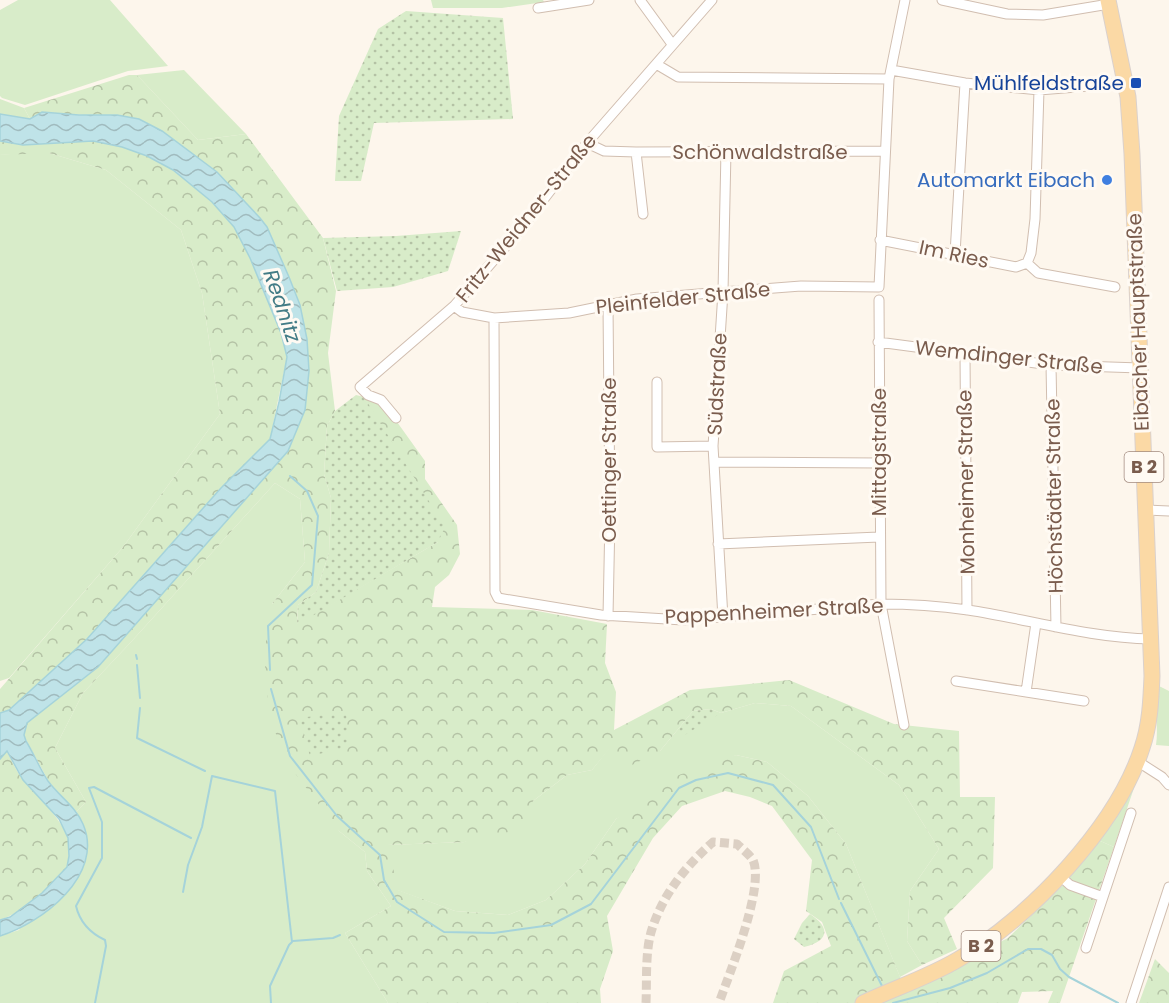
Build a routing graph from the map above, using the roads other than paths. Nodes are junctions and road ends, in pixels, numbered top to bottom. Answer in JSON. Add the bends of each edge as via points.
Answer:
{"nodes":[{"id":1,"x":589,"y":0,"type":"edge"},
{"id":2,"x":640,"y":0,"type":"edge"},
{"id":3,"x":712,"y":0,"type":"edge"},
{"id":4,"x":905,"y":0,"type":"edge"},
{"id":5,"x":942,"y":0,"type":"edge"},
{"id":6,"x":568,"y":2,"type":"edge"},
{"id":7,"x":1109,"y":2,"type":"edge"},
{"id":8,"x":538,"y":8,"type":"dead end"},
{"id":9,"x":672,"y":44,"type":"junction"},
{"id":10,"x":656,"y":64,"type":"junction"},
{"id":11,"x":890,"y":74,"type":"junction"},
{"id":12,"x":1126,"y":82,"type":"junction"},
{"id":13,"x":965,"y":83,"type":"junction"},
{"id":14,"x":1039,"y":90,"type":"junction"},
{"id":15,"x":587,"y":143,"type":"junction"},
{"id":16,"x":726,"y":151,"type":"junction"},
{"id":17,"x":636,"y":152,"type":"junction"},
{"id":18,"x":884,"y":152,"type":"junction"},
{"id":19,"x":643,"y":214,"type":"dead end"},
{"id":20,"x":880,"y":240,"type":"junction"},
{"id":21,"x":955,"y":254,"type":"junction"},
{"id":22,"x":1027,"y":263,"type":"junction"},
{"id":23,"x":1115,"y":287,"type":"dead end"},
{"id":24,"x":723,"y":291,"type":"junction"},
{"id":25,"x":879,"y":300,"type":"dead end"},
{"id":26,"x":608,"y":305,"type":"junction"},
{"id":27,"x":454,"y":306,"type":"junction"},
{"id":28,"x":494,"y":318,"type":"junction"},
{"id":29,"x":878,"y":342,"type":"junction"},
{"id":30,"x":965,"y":354,"type":"junction"},
{"id":31,"x":1051,"y":365,"type":"junction"},
{"id":32,"x":1140,"y":368,"type":"junction"},
{"id":33,"x":657,"y":382,"type":"dead end"},
{"id":34,"x":396,"y":418,"type":"dead end"},
{"id":35,"x":713,"y":446,"type":"junction"},
{"id":36,"x":714,"y":462,"type":"junction"},
{"id":37,"x":879,"y":463,"type":"junction"},
{"id":38,"x":1146,"y":510,"type":"junction"},
{"id":39,"x":1169,"y":511,"type":"edge"},
{"id":40,"x":879,"y":537,"type":"junction"},
{"id":41,"x":718,"y":544,"type":"junction"},
{"id":42,"x":881,"y":604,"type":"junction"},
{"id":43,"x":967,"y":610,"type":"junction"},
{"id":44,"x":608,"y":616,"type":"junction"},
{"id":45,"x":723,"y":618,"type":"junction"},
{"id":46,"x":1036,"y":623,"type":"junction"},
{"id":47,"x":1056,"y":627,"type":"junction"},
{"id":48,"x":1150,"y":639,"type":"junction"},
{"id":49,"x":956,"y":681,"type":"dead end"},
{"id":50,"x":1026,"y":692,"type":"junction"},
{"id":51,"x":1084,"y":701,"type":"dead end"},
{"id":52,"x":904,"y":725,"type":"dead end"},
{"id":53,"x":1137,"y":761,"type":"junction"},
{"id":54,"x":1169,"y":785,"type":"edge"},
{"id":55,"x":1131,"y":813,"type":"dead end"},
{"id":56,"x":1060,"y":876,"type":"junction"},
{"id":57,"x":1169,"y":887,"type":"edge"},
{"id":58,"x":1103,"y":897,"type":"junction"},
{"id":59,"x":1086,"y":948,"type":"dead end"},
{"id":60,"x":863,"y":1003,"type":"edge"},
{"id":61,"x":1131,"y":1003,"type":"edge"}],
"edges":[{"from":1,"to":6,"type":"street"},
{"from":2,"to":9,"type":"street"},
{"from":3,"to":9,"type":"street","name":"Fritz-Weidner-Straße"},
{"from":4,"to":11,"type":"street"},
{"from":5,"to":7,"type":"street","via":[[1007,14],[1043,15]]},
{"from":6,"to":8,"type":"street"},
{"from":7,"to":12,"type":"main road","name":"Eibacher Hauptstraße","number":"B 2"},
{"from":9,"to":10,"type":"street","name":"Fritz-Weidner-Straße"},
{"from":10,"to":11,"type":"street","via":[[678,77]]},
{"from":10,"to":15,"type":"street","name":"Fritz-Weidner-Straße"},
{"from":11,"to":13,"type":"street"},
{"from":11,"to":18,"type":"street"},
{"from":12,"to":14,"type":"street"},
{"from":12,"to":32,"type":"main road","name":"Eibacher Hauptstraße","number":"B 2"},
{"from":13,"to":14,"type":"street"},
{"from":13,"to":21,"type":"street"},
{"from":14,"to":22,"type":"street","via":[[1035,219]]},
{"from":15,"to":17,"type":"street","name":"Schönwaldstraße","via":[[604,151]]},
{"from":15,"to":27,"type":"street","name":"Fritz-Weidner-Straße"},
{"from":16,"to":17,"type":"street","name":"Schönwaldstraße"},
{"from":16,"to":18,"type":"street","name":"Schönwaldstraße"},
{"from":16,"to":24,"type":"street","name":"Südstraße"},
{"from":17,"to":19,"type":"street"},
{"from":18,"to":20,"type":"street"},
{"from":20,"to":21,"type":"street","name":"Im Ries"},
{"from":20,"to":24,"type":"street","name":"Pleinfelder Straße","via":[[879,288],[801,286]]},
{"from":21,"to":22,"type":"street","name":"Im Ries","via":[[1016,267]]},
{"from":22,"to":23,"type":"street","name":"Im Ries","via":[[1038,273]]},
{"from":24,"to":26,"type":"street","name":"Pleinfelder Straße"},
{"from":24,"to":35,"type":"street","name":"Südstraße"},
{"from":25,"to":29,"type":"street","name":"Mittagstraße"},
{"from":26,"to":28,"type":"street","name":"Pleinfelder Straße","via":[[569,313]]},
{"from":26,"to":44,"type":"street","name":"Oettinger Straße"},
{"from":27,"to":28,"type":"street","name":"Pleinfelder Straße","via":[[462,312]]},
{"from":27,"to":34,"type":"street","name":"Fritz-Weidner-Straße","via":[[360,387],[381,400]]},
{"from":28,"to":44,"type":"street","name":"Pappenheimer Straße","via":[[495,592],[502,600]]},
{"from":29,"to":30,"type":"street","name":"Wemdinger Straße"},
{"from":29,"to":37,"type":"street","name":"Mittagstraße"},
{"from":30,"to":31,"type":"street","name":"Wemdinger Straße"},
{"from":30,"to":43,"type":"street","name":"Monheimer Straße"},
{"from":31,"to":32,"type":"street","name":"Wemdinger Straße"},
{"from":31,"to":47,"type":"street","name":"Höchstädter Straße"},
{"from":32,"to":38,"type":"main road","name":"Eibacher Hauptstraße","number":"B 2"},
{"from":33,"to":35,"type":"street","via":[[657,447]]},
{"from":35,"to":36,"type":"street","name":"Südstraße"},
{"from":36,"to":37,"type":"street"},
{"from":36,"to":41,"type":"street","name":"Südstraße"},
{"from":37,"to":40,"type":"street","name":"Mittagstraße"},
{"from":38,"to":39,"type":"street"},
{"from":38,"to":48,"type":"main road","name":"Eibacher Hauptstraße","number":"B 2"},
{"from":40,"to":41,"type":"street"},
{"from":40,"to":42,"type":"street","name":"Mittagstraße"},
{"from":41,"to":45,"type":"street","name":"Südstraße"},
{"from":42,"to":43,"type":"street","name":"Pappenheimer Straße"},
{"from":42,"to":45,"type":"street","name":"Pappenheimer Straße"},
{"from":42,"to":52,"type":"street","name":"Mittagstraße"},
{"from":43,"to":46,"type":"street","name":"Pappenheimer Straße"},
{"from":44,"to":45,"type":"street","name":"Pappenheimer Straße"},
{"from":46,"to":47,"type":"street","name":"Pappenheimer Straße"},
{"from":46,"to":50,"type":"street"},
{"from":47,"to":48,"type":"street","name":"Pappenheimer Straße"},
{"from":48,"to":53,"type":"main road","name":"Eibacher Hauptstraße","number":"B 2","via":[[1150,699]]},
{"from":49,"to":50,"type":"street"},
{"from":50,"to":51,"type":"street"},
{"from":53,"to":54,"type":"street"},
{"from":53,"to":56,"type":"main road","name":"Eibacher Hauptstraße","number":"B 2","via":[[1114,804]]},
{"from":55,"to":58,"type":"street"},
{"from":56,"to":58,"type":"street","via":[[1070,885]]},
{"from":56,"to":60,"type":"main road","name":"Eibacher Hauptstraße","number":"B 2","via":[[985,943],[940,969]]},
{"from":57,"to":61,"type":"street"},
{"from":58,"to":59,"type":"street"}]}
